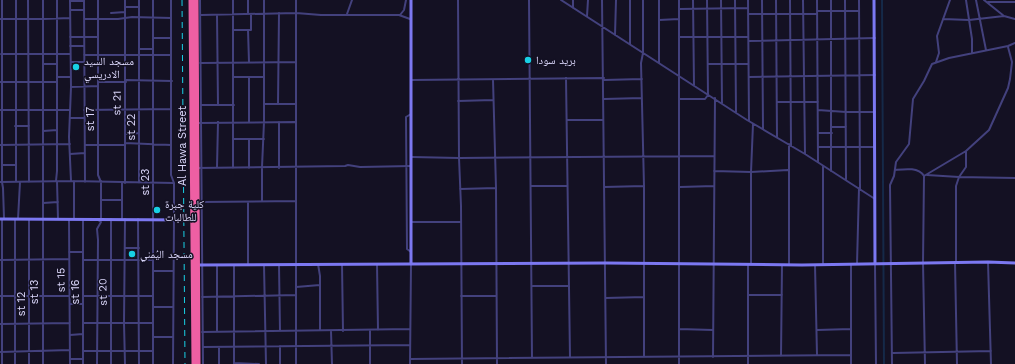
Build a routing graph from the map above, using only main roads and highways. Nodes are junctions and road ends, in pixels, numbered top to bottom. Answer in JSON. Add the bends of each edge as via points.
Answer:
{"nodes":[{"id":1,"x":192,"y":0,"type":"edge"},
{"id":2,"x":196,"y":0,"type":"edge"},
{"id":3,"x":195,"y":220,"type":"junction"},
{"id":4,"x":198,"y":265,"type":"junction"},
{"id":5,"x":194,"y":364,"type":"edge"},
{"id":6,"x":198,"y":364,"type":"edge"}],
"edges":[{"from":1,"to":3,"type":"highway","name":"Al Hawa Street"},
{"from":2,"to":3,"type":"highway","name":"Al Hawa Street","via":[[199,63],[199,202]]},
{"from":3,"to":4,"type":"highway","name":"Al Hawa Street"},
{"from":4,"to":5,"type":"highway","name":"Al Hawa Street"},
{"from":4,"to":6,"type":"highway","name":"Al Hawa Street"}]}
